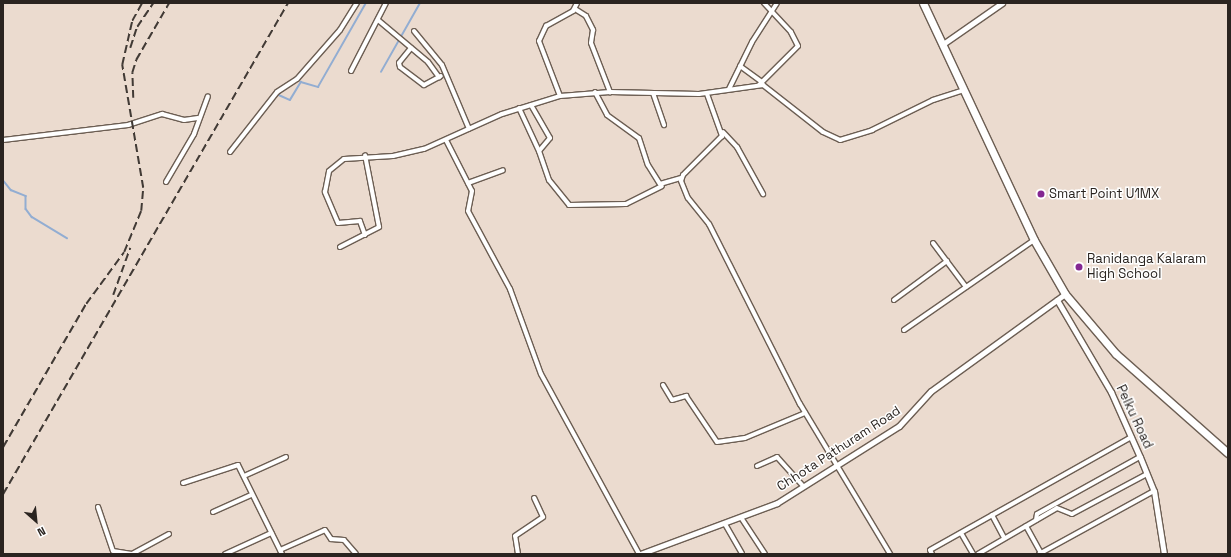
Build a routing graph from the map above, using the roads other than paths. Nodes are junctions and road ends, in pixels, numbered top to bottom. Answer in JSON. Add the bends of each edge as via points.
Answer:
{"nodes":[{"id":1,"x":357,"y":3,"type":"edge"},
{"id":2,"x":386,"y":3,"type":"edge"},
{"id":3,"x":577,"y":3,"type":"edge"},
{"id":4,"x":764,"y":3,"type":"edge"},
{"id":5,"x":777,"y":3,"type":"edge"},
{"id":6,"x":923,"y":3,"type":"edge"},
{"id":7,"x":1002,"y":3,"type":"edge"},
{"id":8,"x":575,"y":9,"type":"junction"},
{"id":9,"x":773,"y":12,"type":"junction"},
{"id":10,"x":378,"y":20,"type":"junction"},
{"id":11,"x":414,"y":31,"type":"dead end"},
{"id":12,"x":943,"y":44,"type":"junction"},
{"id":13,"x":412,"y":48,"type":"junction"},
{"id":14,"x":740,"y":66,"type":"junction"},
{"id":15,"x":351,"y":71,"type":"dead end"},
{"id":16,"x":444,"y":74,"type":"junction"},
{"id":17,"x":439,"y":77,"type":"junction"},
{"id":18,"x":760,"y":83,"type":"junction"},
{"id":19,"x":729,"y":89,"type":"junction"},
{"id":20,"x":964,"y":90,"type":"junction"},
{"id":21,"x":595,"y":92,"type":"junction"},
{"id":22,"x":610,"y":92,"type":"junction"},
{"id":23,"x":652,"y":93,"type":"junction"},
{"id":24,"x":707,"y":94,"type":"junction"},
{"id":25,"x":208,"y":96,"type":"dead end"},
{"id":26,"x":560,"y":96,"type":"junction"},
{"id":27,"x":531,"y":105,"type":"junction"},
{"id":28,"x":519,"y":108,"type":"junction"},
{"id":29,"x":198,"y":118,"type":"junction"},
{"id":30,"x":664,"y":125,"type":"dead end"},
{"id":31,"x":469,"y":129,"type":"junction"},
{"id":32,"x":723,"y":132,"type":"junction"},
{"id":33,"x":3,"y":140,"type":"edge"},
{"id":34,"x":446,"y":140,"type":"junction"},
{"id":35,"x":539,"y":151,"type":"junction"},
{"id":36,"x":230,"y":152,"type":"dead end"},
{"id":37,"x":365,"y":155,"type":"junction"},
{"id":38,"x":504,"y":170,"type":"dead end"},
{"id":39,"x":681,"y":178,"type":"junction"},
{"id":40,"x":166,"y":182,"type":"dead end"},
{"id":41,"x":468,"y":183,"type":"junction"},
{"id":42,"x":662,"y":186,"type":"junction"},
{"id":43,"x":763,"y":194,"type":"dead end"},
{"id":44,"x":365,"y":235,"type":"junction"},
{"id":45,"x":1034,"y":240,"type":"junction"},
{"id":46,"x":933,"y":243,"type":"dead end"},
{"id":47,"x":340,"y":247,"type":"dead end"},
{"id":48,"x":946,"y":261,"type":"junction"},
{"id":49,"x":966,"y":287,"type":"junction"},
{"id":50,"x":1065,"y":294,"type":"junction"},
{"id":51,"x":894,"y":300,"type":"dead end"},
{"id":52,"x":1057,"y":300,"type":"junction"},
{"id":53,"x":904,"y":330,"type":"dead end"},
{"id":54,"x":663,"y":385,"type":"dead end"},
{"id":55,"x":805,"y":413,"type":"junction"},
{"id":56,"x":1131,"y":437,"type":"junction"},
{"id":57,"x":1228,"y":453,"type":"edge"},
{"id":58,"x":286,"y":457,"type":"dead end"},
{"id":59,"x":1140,"y":457,"type":"junction"},
{"id":60,"x":837,"y":464,"type":"junction"},
{"id":61,"x":757,"y":466,"type":"dead end"},
{"id":62,"x":1146,"y":474,"type":"junction"},
{"id":63,"x":244,"y":476,"type":"junction"},
{"id":64,"x":183,"y":483,"type":"dead end"},
{"id":65,"x":803,"y":486,"type":"junction"},
{"id":66,"x":1154,"y":491,"type":"junction"},
{"id":67,"x":251,"y":494,"type":"junction"},
{"id":68,"x":534,"y":498,"type":"dead end"},
{"id":69,"x":98,"y":507,"type":"dead end"},
{"id":70,"x":214,"y":512,"type":"dead end"},
{"id":71,"x":992,"y":516,"type":"junction"},
{"id":72,"x":742,"y":519,"type":"junction"},
{"id":73,"x":1036,"y":520,"type":"junction"},
{"id":74,"x":725,"y":524,"type":"junction"},
{"id":75,"x":1026,"y":526,"type":"junction"},
{"id":76,"x":271,"y":533,"type":"junction"},
{"id":77,"x":961,"y":533,"type":"junction"},
{"id":78,"x":169,"y":534,"type":"dead end"},
{"id":79,"x":1004,"y":538,"type":"junction"},
{"id":80,"x":654,"y":551,"type":"edge"},
{"id":81,"x":281,"y":552,"type":"edge"},
{"id":82,"x":115,"y":554,"type":"edge"},
{"id":83,"x":132,"y":554,"type":"edge"},
{"id":84,"x":224,"y":554,"type":"edge"},
{"id":85,"x":356,"y":554,"type":"edge"},
{"id":86,"x":518,"y":554,"type":"edge"},
{"id":87,"x":640,"y":554,"type":"edge"},
{"id":88,"x":742,"y":554,"type":"edge"},
{"id":89,"x":765,"y":554,"type":"edge"},
{"id":90,"x":890,"y":554,"type":"edge"},
{"id":91,"x":932,"y":554,"type":"edge"},
{"id":92,"x":972,"y":554,"type":"edge"},
{"id":93,"x":978,"y":554,"type":"edge"},
{"id":94,"x":1040,"y":554,"type":"edge"},
{"id":95,"x":1164,"y":554,"type":"edge"}],
"edges":[{"from":1,"to":36,"type":"street","via":[[335,35],[297,79],[277,92]]},
{"from":2,"to":10,"type":"street"},
{"from":3,"to":8,"type":"street"},
{"from":4,"to":9,"type":"street"},
{"from":5,"to":9,"type":"street"},
{"from":6,"to":12,"type":"highway"},
{"from":7,"to":12,"type":"street"},
{"from":8,"to":22,"type":"street","via":[[586,16],[593,30],[591,43]]},
{"from":8,"to":26,"type":"street","via":[[546,26],[539,41]]},
{"from":9,"to":14,"type":"street"},
{"from":9,"to":18,"type":"street","via":[[791,32],[798,49]]},
{"from":10,"to":13,"type":"street"},
{"from":10,"to":15,"type":"street"},
{"from":11,"to":16,"type":"street","via":[[431,50]]},
{"from":12,"to":20,"type":"highway"},
{"from":13,"to":17,"type":"street"},
{"from":13,"to":17,"type":"street","via":[[399,63],[400,67],[422,85]]},
{"from":14,"to":18,"type":"street"},
{"from":14,"to":19,"type":"street"},
{"from":16,"to":17,"type":"street"},
{"from":16,"to":31,"type":"street"},
{"from":18,"to":19,"type":"street"},
{"from":18,"to":20,"type":"street","via":[[823,132],[840,140],[872,130],[933,100]]},
{"from":19,"to":24,"type":"street"},
{"from":20,"to":45,"type":"highway"},
{"from":21,"to":22,"type":"street"},
{"from":21,"to":26,"type":"street"},
{"from":21,"to":42,"type":"street","via":[[607,115],[639,138],[648,165]]},
{"from":22,"to":23,"type":"street"},
{"from":23,"to":24,"type":"street"},
{"from":23,"to":30,"type":"street"},
{"from":24,"to":32,"type":"street"},
{"from":25,"to":29,"type":"street"},
{"from":26,"to":27,"type":"street"},
{"from":27,"to":28,"type":"street"},
{"from":27,"to":35,"type":"street","via":[[550,138]]},
{"from":28,"to":31,"type":"street"},
{"from":28,"to":35,"type":"street"},
{"from":29,"to":33,"type":"street","via":[[184,120],[162,114],[128,125]]},
{"from":29,"to":40,"type":"street","via":[[194,134]]},
{"from":31,"to":34,"type":"street"},
{"from":32,"to":39,"type":"street","via":[[720,140]]},
{"from":32,"to":43,"type":"street","via":[[737,146]]},
{"from":34,"to":37,"type":"street","via":[[408,154]]},
{"from":34,"to":41,"type":"street"},
{"from":35,"to":42,"type":"street","via":[[551,185],[571,206],[626,204]]},
{"from":37,"to":44,"type":"street","via":[[379,227]]},
{"from":37,"to":44,"type":"street","via":[[338,162],[327,175],[324,187],[339,225],[360,221]]},
{"from":38,"to":41,"type":"street"},
{"from":39,"to":42,"type":"street"},
{"from":39,"to":55,"type":"street","via":[[688,198],[709,224]]},
{"from":41,"to":87,"type":"street","via":[[472,195],[468,211],[510,289],[536,362]]},
{"from":44,"to":47,"type":"street"},
{"from":45,"to":49,"type":"street"},
{"from":45,"to":50,"type":"highway"},
{"from":46,"to":48,"type":"street"},
{"from":48,"to":49,"type":"street"},
{"from":48,"to":51,"type":"street"},
{"from":49,"to":53,"type":"street"},
{"from":50,"to":52,"type":"street","name":"Chhota Pathuram Road"},
{"from":50,"to":57,"type":"highway","via":[[1116,354]]},
{"from":52,"to":56,"type":"street","name":"Pelku Road","via":[[1111,392]]},
{"from":52,"to":60,"type":"street","name":"Chhota Pathuram Road","via":[[931,391],[899,426]]},
{"from":54,"to":55,"type":"street","via":[[672,400],[688,398],[717,442],[745,438]]},
{"from":55,"to":60,"type":"street"},
{"from":56,"to":59,"type":"street","name":"Pelku Road"},
{"from":56,"to":71,"type":"street"},
{"from":58,"to":63,"type":"street"},
{"from":59,"to":62,"type":"street","name":"Pelku Road"},
{"from":59,"to":73,"type":"street","via":[[1037,514]]},
{"from":60,"to":65,"type":"street","name":"Chhota Pathuram Road"},
{"from":60,"to":90,"type":"street"},
{"from":61,"to":65,"type":"street","via":[[777,457]]},
{"from":62,"to":66,"type":"street","name":"Pelku Road"},
{"from":62,"to":73,"type":"street","via":[[1072,514],[1060,507]]},
{"from":63,"to":64,"type":"street","via":[[235,464]]},
{"from":63,"to":67,"type":"street"},
{"from":65,"to":72,"type":"street","name":"Chhota Pathuram Road","via":[[767,509]]},
{"from":66,"to":94,"type":"street"},
{"from":66,"to":95,"type":"street","name":"Pelku Road"},
{"from":67,"to":70,"type":"street"},
{"from":67,"to":76,"type":"street"},
{"from":68,"to":86,"type":"street","via":[[543,517],[515,536]]},
{"from":69,"to":82,"type":"street"},
{"from":71,"to":77,"type":"street"},
{"from":71,"to":79,"type":"street"},
{"from":72,"to":74,"type":"street","name":"Chhota Pathuram Road"},
{"from":72,"to":89,"type":"street"},
{"from":73,"to":75,"type":"street"},
{"from":74,"to":80,"type":"street","name":"Chhota Pathuram Road"},
{"from":74,"to":88,"type":"street"},
{"from":75,"to":79,"type":"street"},
{"from":75,"to":94,"type":"street"},
{"from":76,"to":81,"type":"street"},
{"from":76,"to":84,"type":"street"},
{"from":77,"to":91,"type":"street","via":[[930,550]]},
{"from":77,"to":92,"type":"street"},
{"from":78,"to":83,"type":"street"},
{"from":79,"to":93,"type":"street"},
{"from":80,"to":87,"type":"street","name":"Chhota Pathuram Road"},
{"from":81,"to":85,"type":"street","via":[[325,530],[331,539],[344,540]]},
{"from":82,"to":83,"type":"street"}]}
